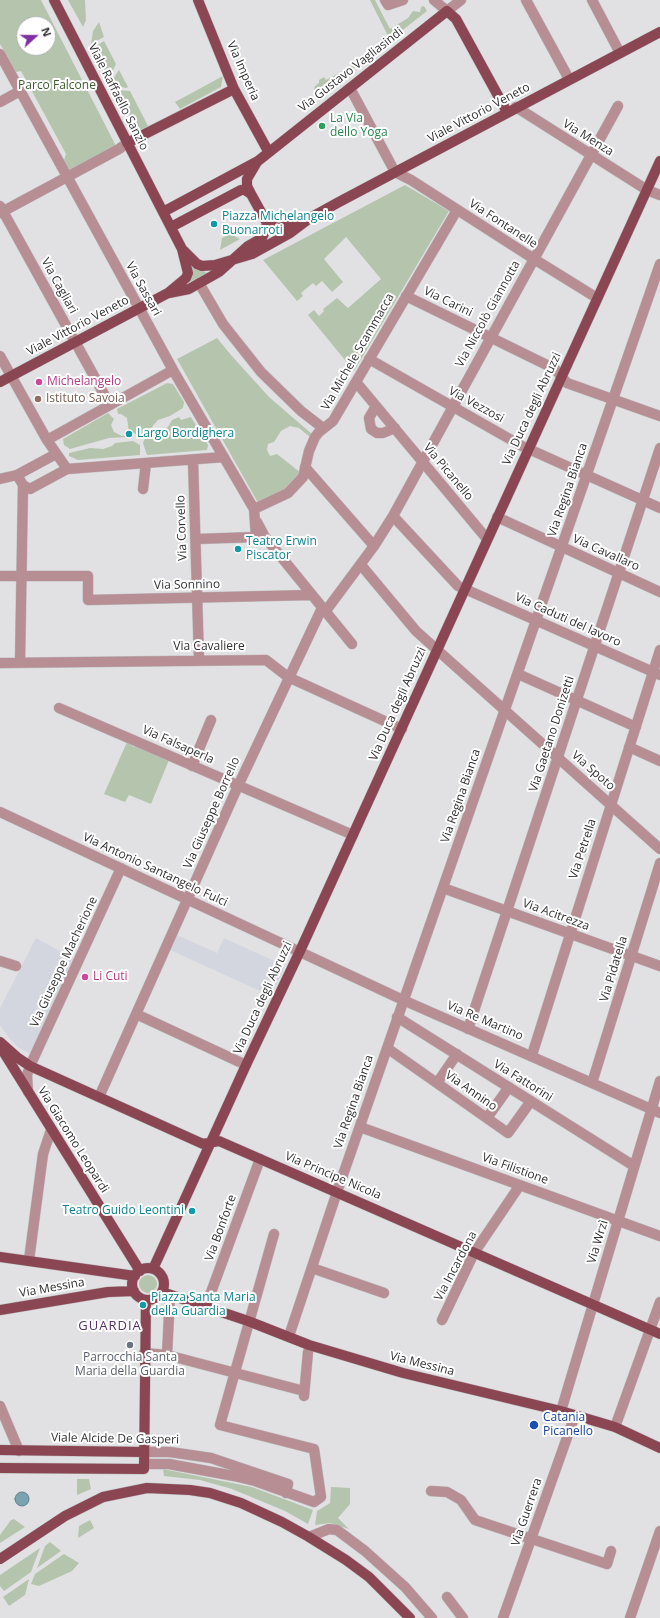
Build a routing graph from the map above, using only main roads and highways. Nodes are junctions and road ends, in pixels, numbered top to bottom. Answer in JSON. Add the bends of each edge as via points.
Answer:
{"nodes":[{"id":1,"x":54,"y":0,"type":"edge"},
{"id":2,"x":198,"y":0,"type":"edge"},
{"id":3,"x":660,"y":32,"type":"edge"},
{"id":4,"x":234,"y":89,"type":"junction"},
{"id":5,"x":507,"y":112,"type":"junction"},
{"id":6,"x":127,"y":143,"type":"junction"},
{"id":7,"x":268,"y":151,"type":"junction"},
{"id":8,"x":258,"y":160,"type":"junction"},
{"id":9,"x":660,"y":161,"type":"edge"},
{"id":10,"x":247,"y":166,"type":"junction"},
{"id":11,"x":251,"y":194,"type":"junction"},
{"id":12,"x":228,"y":196,"type":"junction"},
{"id":13,"x":161,"y":209,"type":"junction"},
{"id":14,"x":310,"y":218,"type":"junction"},
{"id":15,"x":266,"y":223,"type":"junction"},
{"id":16,"x":171,"y":227,"type":"junction"},
{"id":17,"x":182,"y":249,"type":"junction"},
{"id":18,"x":233,"y":259,"type":"junction"},
{"id":19,"x":168,"y":293,"type":"junction"},
{"id":20,"x":0,"y":382,"type":"edge"},
{"id":21,"x":0,"y":1042,"type":"edge"},
{"id":22,"x":0,"y":1046,"type":"edge"},
{"id":23,"x":212,"y":1142,"type":"junction"},
{"id":24,"x":0,"y":1257,"type":"edge"},
{"id":25,"x":153,"y":1269,"type":"junction"},
{"id":26,"x":137,"y":1274,"type":"junction"},
{"id":27,"x":134,"y":1291,"type":"junction"},
{"id":28,"x":170,"y":1295,"type":"junction"},
{"id":29,"x":146,"y":1300,"type":"junction"},
{"id":30,"x":0,"y":1310,"type":"edge"},
{"id":31,"x":660,"y":1334,"type":"edge"},
{"id":32,"x":660,"y":1448,"type":"edge"},
{"id":33,"x":0,"y":1450,"type":"edge"},
{"id":34,"x":21,"y":1450,"type":"junction"},
{"id":35,"x":144,"y":1452,"type":"junction"},
{"id":36,"x":0,"y":1468,"type":"edge"},
{"id":37,"x":22,"y":1468,"type":"junction"},
{"id":38,"x":0,"y":1559,"type":"edge"},
{"id":39,"x":410,"y":1618,"type":"edge"}],
"edges":[{"from":1,"to":6,"type":"main road","name":"Viale Raffaello Sanzio"},
{"from":2,"to":4,"type":"main road","name":"Via Imperia"},
{"from":3,"to":5,"type":"main road","name":"Viale Vittorio Veneto"},
{"from":4,"to":6,"type":"main road"},
{"from":4,"to":7,"type":"main road","name":"Via Imperia"},
{"from":5,"to":7,"type":"main road","name":"Via Gustavo Vagliasindi","via":[[456,19],[447,11]]},
{"from":5,"to":14,"type":"main road","name":"Viale Vittorio Veneto"},
{"from":6,"to":13,"type":"main road","name":"Viale Raffaello Sanzio"},
{"from":7,"to":8,"type":"main road","name":"Via Gustavo Vagliasindi"},
{"from":8,"to":10,"type":"main road"},
{"from":8,"to":11,"type":"main road","via":[[247,179]]},
{"from":9,"to":23,"type":"main road","name":"Via Duca degli Abruzzi"},
{"from":10,"to":12,"type":"main road","via":[[239,186]]},
{"from":10,"to":13,"type":"main road"},
{"from":11,"to":12,"type":"main road","via":[[241,190]]},
{"from":11,"to":15,"type":"main road"},
{"from":12,"to":16,"type":"main road"},
{"from":13,"to":16,"type":"main road","name":"Viale Raffaello Sanzio"},
{"from":14,"to":15,"type":"main road","via":[[279,228]]},
{"from":14,"to":18,"type":"main road","via":[[290,234],[252,254]]},
{"from":15,"to":18,"type":"main road","via":[[262,238]]},
{"from":16,"to":17,"type":"main road","name":"Viale Raffaello Sanzio"},
{"from":17,"to":18,"type":"main road","via":[[202,266]]},
{"from":17,"to":19,"type":"main road","via":[[188,273],[186,278]]},
{"from":18,"to":19,"type":"main road","via":[[219,272],[189,289]]},
{"from":19,"to":20,"type":"main road","name":"Viale Vittorio Veneto"},
{"from":21,"to":23,"type":"main road","name":"Via Principe Nicola","via":[[30,1066],[203,1144]]},
{"from":22,"to":26,"type":"main road","name":"Via Giacomo Leopardi","via":[[125,1248]]},
{"from":23,"to":25,"type":"main road","name":"Via Duca degli Abruzzi"},
{"from":23,"to":31,"type":"main road","name":"Via Principe Nicola","via":[[220,1141]]},
{"from":24,"to":26,"type":"main road"},
{"from":25,"to":26,"type":"main road"},
{"from":25,"to":28,"type":"main road","via":[[159,1272]]},
{"from":26,"to":27,"type":"main road","via":[[133,1285]]},
{"from":27,"to":29,"type":"main road"},
{"from":27,"to":30,"type":"main road","name":"Via Messina","via":[[108,1292]]},
{"from":28,"to":29,"type":"main road"},
{"from":28,"to":32,"type":"main road","name":"Via Messina","via":[[404,1374],[561,1411],[615,1427]]},
{"from":29,"to":35,"type":"main road"},
{"from":33,"to":34,"type":"main road","name":"Viale Alcide De Gasperi"},
{"from":34,"to":35,"type":"main road","name":"Viale Alcide De Gasperi"},
{"from":34,"to":37,"type":"main road"},
{"from":35,"to":37,"type":"main road","name":"Viale Alcide De Gasperi","via":[[144,1466]]},
{"from":36,"to":37,"type":"main road","name":"Viale Alcide De Gasperi"},
{"from":38,"to":39,"type":"main road","via":[[64,1516],[84,1505],[117,1493],[146,1488],[190,1490],[220,1496],[269,1515],[309,1537],[369,1577]]}]}
